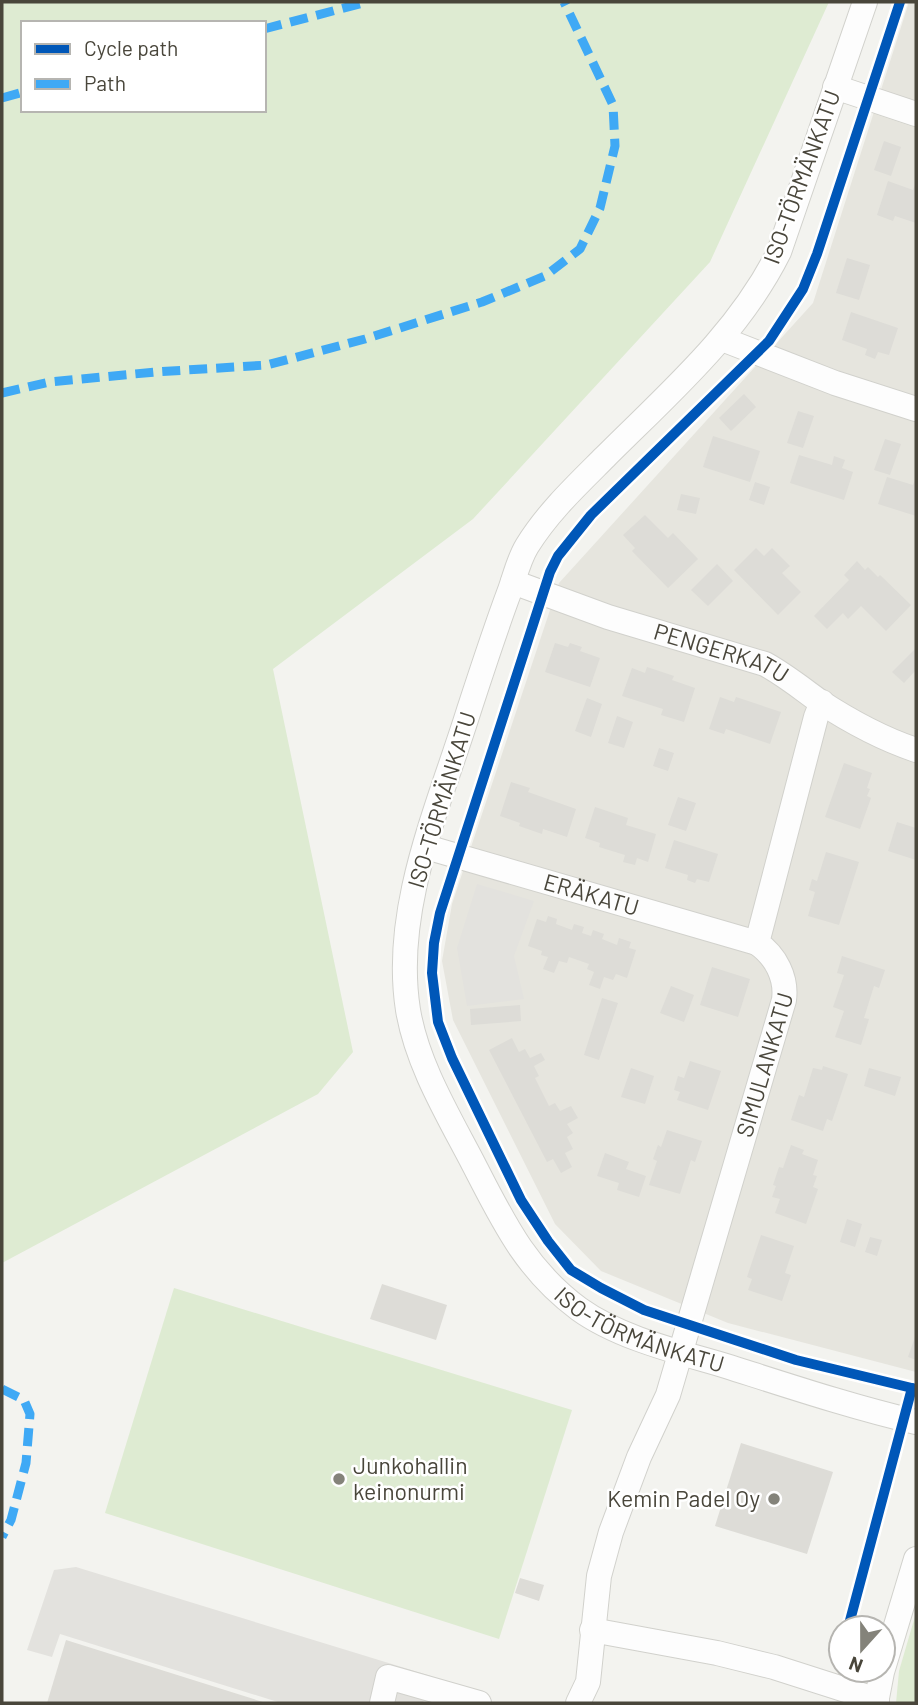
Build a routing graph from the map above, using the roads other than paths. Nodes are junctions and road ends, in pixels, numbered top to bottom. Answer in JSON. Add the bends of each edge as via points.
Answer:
{"nodes":[{"id":1,"x":865,"y":2,"type":"edge"},
{"id":2,"x":835,"y":87,"type":"junction"},
{"id":3,"x":916,"y":114,"type":"edge"},
{"id":4,"x":722,"y":339,"type":"junction"},
{"id":5,"x":916,"y":409,"type":"edge"},
{"id":6,"x":513,"y":582,"type":"junction"},
{"id":7,"x":822,"y":702,"type":"junction"},
{"id":8,"x":916,"y":750,"type":"edge"},
{"id":9,"x":426,"y":847,"type":"junction"},
{"id":10,"x":757,"y":943,"type":"junction"},
{"id":11,"x":681,"y":1352,"type":"junction"},
{"id":12,"x":916,"y":1422,"type":"edge"},
{"id":13,"x":916,"y":1559,"type":"edge"},
{"id":14,"x":592,"y":1630,"type":"junction"},
{"id":15,"x":876,"y":1702,"type":"edge"},
{"id":16,"x":382,"y":1703,"type":"edge"},
{"id":17,"x":479,"y":1703,"type":"edge"},
{"id":18,"x":578,"y":1703,"type":"edge"}],
"edges":[{"from":1,"to":2,"type":"street","name":"ISO-TÖRMÄNKATU"},
{"from":2,"to":3,"type":"street"},
{"from":2,"to":4,"type":"street","name":"ISO-TÖRMÄNKATU","via":[[779,252]]},
{"from":4,"to":5,"type":"street"},
{"from":4,"to":6,"type":"street","name":"ISO-TÖRMÄNKATU","via":[[558,504],[526,548]]},
{"from":6,"to":7,"type":"street","name":"PENGERKATU","via":[[608,618],[765,664]]},
{"from":6,"to":9,"type":"street","name":"ISO-TÖRMÄNKATU"},
{"from":7,"to":8,"type":"street","name":"PENGERKATU"},
{"from":7,"to":10,"type":"street"},
{"from":9,"to":10,"type":"street","name":"ERÄKATU"},
{"from":9,"to":11,"type":"street","name":"ISO-TÖRMÄNKATU","via":[[407,918],[404,961],[412,1024],[444,1108],[533,1268],[583,1312]]},
{"from":10,"to":11,"type":"street","name":"SIMULANKATU","via":[[784,979],[784,1000]]},
{"from":11,"to":12,"type":"street","name":"ISO-TÖRMÄNKATU"},
{"from":11,"to":14,"type":"street","name":"SIMULANKATU","via":[[611,1532]]},
{"from":13,"to":15,"type":"street"},
{"from":14,"to":15,"type":"street","via":[[774,1667]]},
{"from":14,"to":18,"type":"street","name":"SIMULANKATU","via":[[588,1682]]},
{"from":16,"to":17,"type":"street","via":[[388,1677]]}]}
